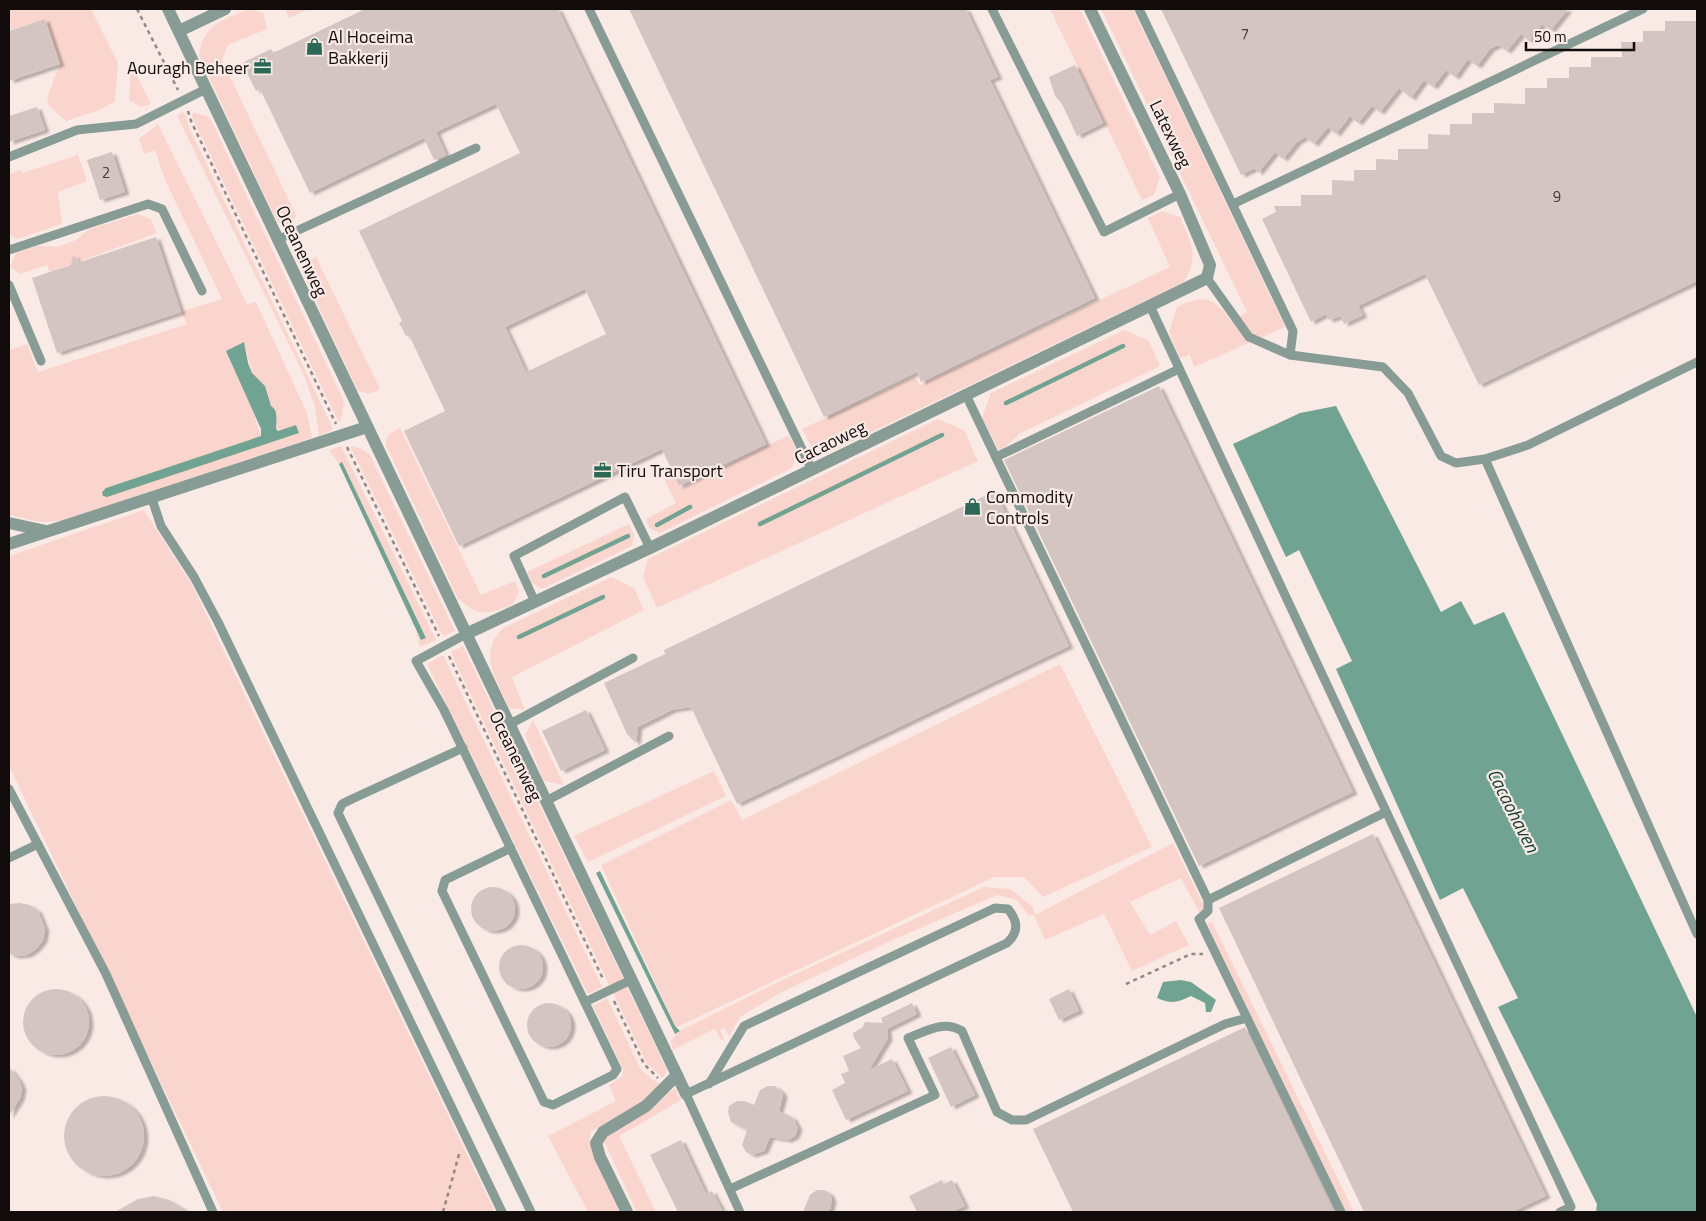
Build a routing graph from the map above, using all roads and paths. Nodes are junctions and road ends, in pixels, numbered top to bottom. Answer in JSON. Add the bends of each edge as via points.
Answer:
{"nodes":[{"id":1,"x":137,"y":9,"type":"edge"},
{"id":2,"x":168,"y":9,"type":"edge"},
{"id":3,"x":225,"y":9,"type":"edge"},
{"id":4,"x":589,"y":9,"type":"edge"},
{"id":5,"x":992,"y":9,"type":"edge"},
{"id":6,"x":1090,"y":9,"type":"edge"},
{"id":7,"x":1139,"y":9,"type":"edge"},
{"id":8,"x":1643,"y":9,"type":"edge"},
{"id":9,"x":179,"y":31,"type":"junction"},
{"id":10,"x":206,"y":89,"type":"junction"},
{"id":11,"x":182,"y":100,"type":"junction"},
{"id":12,"x":476,"y":148,"type":"dead end"},
{"id":13,"x":9,"y":157,"type":"edge"},
{"id":14,"x":1180,"y":194,"type":"junction"},
{"id":15,"x":1233,"y":204,"type":"junction"},
{"id":16,"x":277,"y":240,"type":"junction"},
{"id":17,"x":9,"y":250,"type":"edge"},
{"id":18,"x":1207,"y":278,"type":"junction"},
{"id":19,"x":9,"y":285,"type":"edge"},
{"id":20,"x":202,"y":291,"type":"dead end"},
{"id":21,"x":1150,"y":306,"type":"junction"},
{"id":22,"x":1290,"y":355,"type":"junction"},
{"id":23,"x":40,"y":361,"type":"dead end"},
{"id":24,"x":1697,"y":362,"type":"edge"},
{"id":25,"x":1180,"y":369,"type":"junction"},
{"id":26,"x":966,"y":395,"type":"junction"},
{"id":27,"x":367,"y":427,"type":"junction"},
{"id":28,"x":342,"y":436,"type":"junction"},
{"id":29,"x":996,"y":457,"type":"junction"},
{"id":30,"x":1485,"y":459,"type":"junction"},
{"id":31,"x":812,"y":470,"type":"junction"},
{"id":32,"x":152,"y":499,"type":"junction"},
{"id":33,"x":9,"y":523,"type":"edge"},
{"id":34,"x":47,"y":531,"type":"junction"},
{"id":35,"x":9,"y":544,"type":"edge"},
{"id":36,"x":650,"y":548,"type":"junction"},
{"id":37,"x":535,"y":602,"type":"junction"},
{"id":38,"x":466,"y":634,"type":"junction"},
{"id":39,"x":444,"y":645,"type":"junction"},
{"id":40,"x":634,"y":658,"type":"dead end"},
{"id":41,"x":510,"y":724,"type":"junction"},
{"id":42,"x":669,"y":736,"type":"dead end"},
{"id":43,"x":463,"y":748,"type":"junction"},
{"id":44,"x":9,"y":788,"type":"edge"},
{"id":45,"x":546,"y":801,"type":"junction"},
{"id":46,"x":1386,"y":812,"type":"junction"},
{"id":47,"x":38,"y":844,"type":"junction"},
{"id":48,"x":511,"y":848,"type":"junction"},
{"id":49,"x":9,"y":858,"type":"edge"},
{"id":50,"x":1208,"y":900,"type":"junction"},
{"id":51,"x":1697,"y":934,"type":"edge"},
{"id":52,"x":1217,"y":956,"type":"junction"},
{"id":53,"x":631,"y":980,"type":"junction"},
{"id":54,"x":1126,"y":984,"type":"dead end"},
{"id":55,"x":608,"y":989,"type":"junction"},
{"id":56,"x":585,"y":1002,"type":"junction"},
{"id":57,"x":1247,"y":1018,"type":"junction"},
{"id":58,"x":677,"y":1075,"type":"junction"},
{"id":59,"x":709,"y":1084,"type":"junction"},
{"id":60,"x":666,"y":1085,"type":"junction"},
{"id":61,"x":686,"y":1094,"type":"junction"},
{"id":62,"x":464,"y":1136,"type":"junction"},
{"id":63,"x":730,"y":1189,"type":"junction"},
{"id":64,"x":213,"y":1212,"type":"edge"},
{"id":65,"x":443,"y":1212,"type":"edge"},
{"id":66,"x":502,"y":1212,"type":"edge"},
{"id":67,"x":531,"y":1212,"type":"edge"},
{"id":68,"x":627,"y":1212,"type":"edge"},
{"id":69,"x":740,"y":1212,"type":"edge"},
{"id":70,"x":1341,"y":1212,"type":"edge"},
{"id":71,"x":1560,"y":1212,"type":"edge"}],
"edges":[{"from":1,"to":11,"type":"path","name":"Oceanenweg"},
{"from":2,"to":9,"type":"street","name":"Oceanenweg"},
{"from":3,"to":9,"type":"street"},
{"from":4,"to":31,"type":"lane"},
{"from":5,"to":14,"type":"lane","via":[[1104,232]]},
{"from":6,"to":14,"type":"street","name":"Latexweg"},
{"from":7,"to":15,"type":"lane"},
{"from":8,"to":15,"type":"lane"},
{"from":9,"to":10,"type":"street","name":"Oceanenweg"},
{"from":10,"to":11,"type":"lane"},
{"from":10,"to":16,"type":"street","name":"Oceanenweg"},
{"from":11,"to":13,"type":"lane","via":[[136,124],[78,130]]},
{"from":11,"to":28,"type":"path","name":"Oceanenweg"},
{"from":12,"to":16,"type":"lane"},
{"from":14,"to":18,"type":"street","name":"Latexweg","via":[[1210,265]]},
{"from":15,"to":22,"type":"lane","via":[[1294,331]]},
{"from":16,"to":27,"type":"street","name":"Oceanenweg"},
{"from":17,"to":20,"type":"lane","via":[[148,204],[162,209]]},
{"from":18,"to":21,"type":"street","name":"Cacaoweg"},
{"from":18,"to":22,"type":"lane","via":[[1249,337]]},
{"from":19,"to":23,"type":"lane"},
{"from":21,"to":25,"type":"lane"},
{"from":21,"to":26,"type":"street","name":"Cacaoweg"},
{"from":22,"to":30,"type":"lane","via":[[1383,367],[1408,393],[1441,456],[1456,463]]},
{"from":24,"to":30,"type":"lane","via":[[1528,445]]},
{"from":25,"to":29,"type":"lane"},
{"from":25,"to":46,"type":"lane"},
{"from":26,"to":29,"type":"lane"},
{"from":26,"to":31,"type":"street","name":"Cacaoweg"},
{"from":27,"to":28,"type":"street"},
{"from":27,"to":38,"type":"street","name":"Oceanenweg"},
{"from":28,"to":32,"type":"street"},
{"from":28,"to":39,"type":"path","name":"Oceanenweg"},
{"from":29,"to":50,"type":"lane"},
{"from":30,"to":51,"type":"lane"},
{"from":31,"to":36,"type":"street","name":"Cacaoweg"},
{"from":32,"to":34,"type":"street"},
{"from":32,"to":62,"type":"lane","via":[[161,526],[218,622]]},
{"from":33,"to":34,"type":"street"},
{"from":34,"to":35,"type":"street"},
{"from":36,"to":37,"type":"street","name":"Cacaoweg"},
{"from":36,"to":37,"type":"lane","via":[[625,497],[514,556]]},
{"from":37,"to":38,"type":"street","name":"Cacaoweg"},
{"from":38,"to":39,"type":"lane"},
{"from":38,"to":41,"type":"street","name":"Oceanenweg"},
{"from":39,"to":43,"type":"lane","via":[[416,661]]},
{"from":39,"to":55,"type":"path","name":"Oceanenweg"},
{"from":40,"to":41,"type":"lane"},
{"from":41,"to":45,"type":"street","name":"Oceanenweg"},
{"from":42,"to":45,"type":"lane"},
{"from":43,"to":48,"type":"lane"},
{"from":43,"to":67,"type":"lane","via":[[342,804],[338,813]]},
{"from":44,"to":47,"type":"lane"},
{"from":45,"to":53,"type":"street","name":"Oceanenweg"},
{"from":46,"to":50,"type":"lane"},
{"from":46,"to":71,"type":"lane","via":[[1571,1207]]},
{"from":47,"to":49,"type":"lane"},
{"from":47,"to":64,"type":"lane","via":[[106,974]]},
{"from":48,"to":56,"type":"lane"},
{"from":48,"to":56,"type":"lane","via":[[445,880],[442,891],[544,1102],[553,1105],[614,1075],[616,1068]]},
{"from":50,"to":52,"type":"lane","via":[[1208,911],[1199,919]]},
{"from":52,"to":54,"type":"path","via":[[1190,954]]},
{"from":52,"to":57,"type":"lane"},
{"from":53,"to":55,"type":"lane"},
{"from":53,"to":58,"type":"street","name":"Oceanenweg"},
{"from":55,"to":56,"type":"lane"},
{"from":55,"to":60,"type":"path","name":"Oceanenweg","via":[[644,1064]]},
{"from":57,"to":63,"type":"lane","via":[[1225,1024],[1026,1120],[1012,1120],[998,1112],[962,1031],[941,1025],[908,1038],[935,1095]]},
{"from":57,"to":70,"type":"lane"},
{"from":58,"to":60,"type":"street"},
{"from":58,"to":61,"type":"street","name":"Oceanenweg"},
{"from":59,"to":59,"type":"lane","via":[[1007,943],[1015,935],[1014,916],[1008,909],[994,908],[744,1026]]},
{"from":59,"to":61,"type":"lane"},
{"from":60,"to":68,"type":"street","via":[[646,1106],[603,1132],[596,1143]]},
{"from":61,"to":63,"type":"lane"},
{"from":62,"to":65,"type":"path"},
{"from":62,"to":66,"type":"lane"},
{"from":63,"to":69,"type":"lane"}]}
